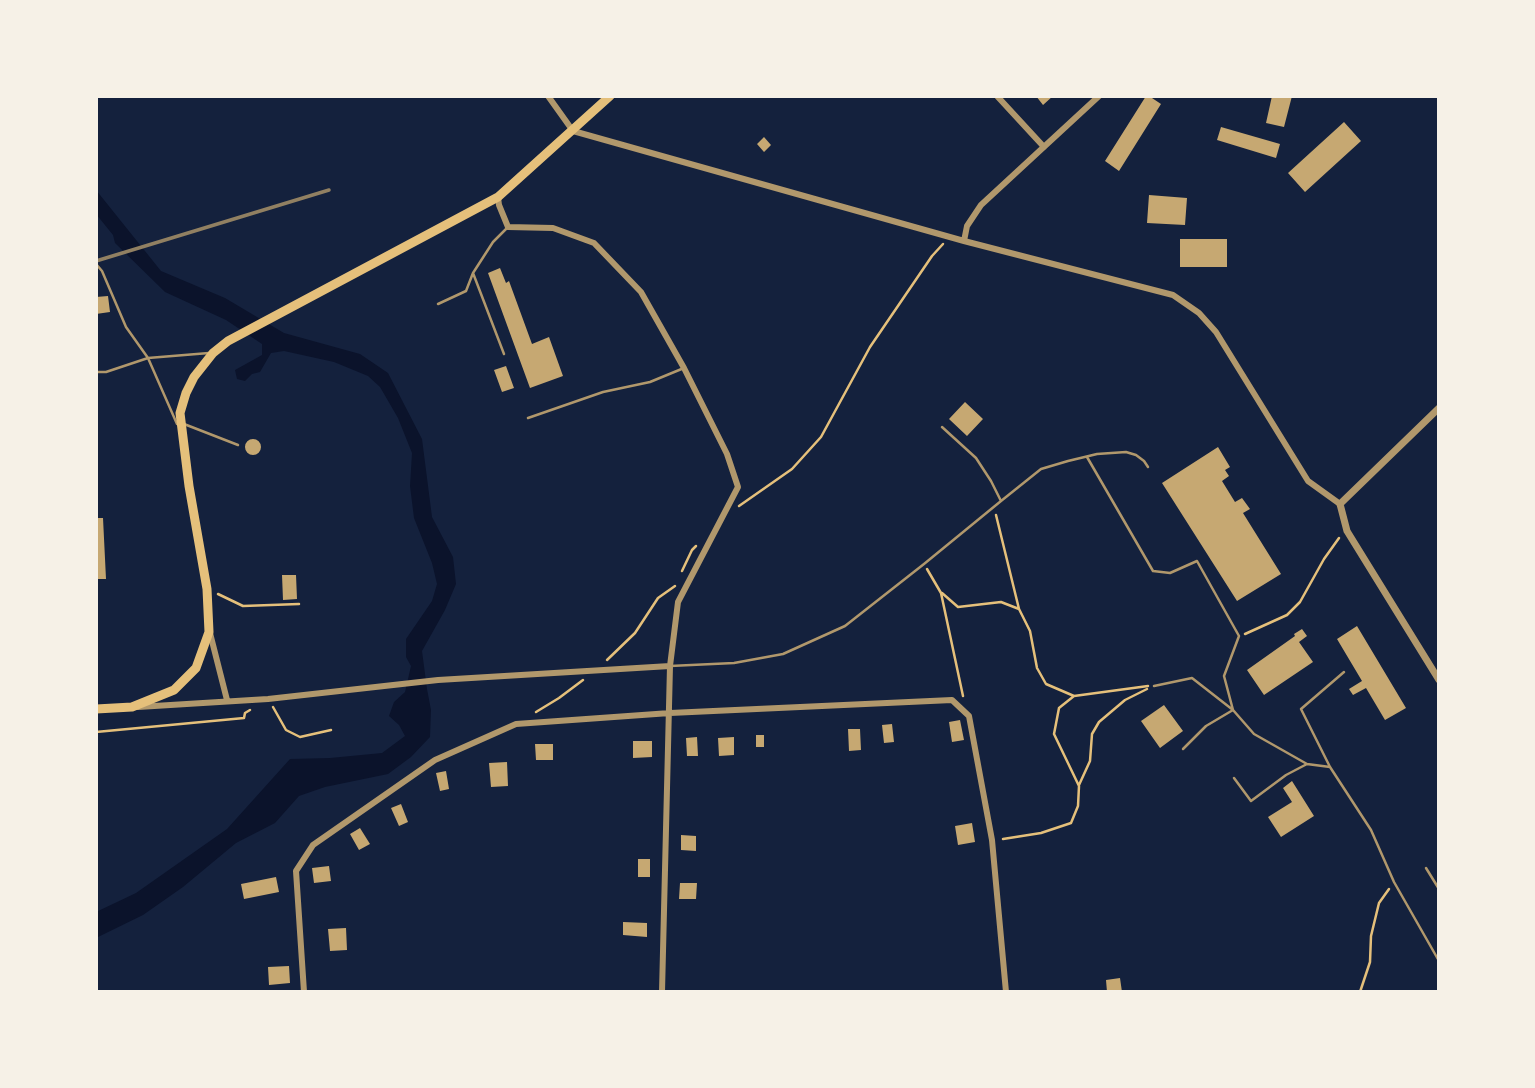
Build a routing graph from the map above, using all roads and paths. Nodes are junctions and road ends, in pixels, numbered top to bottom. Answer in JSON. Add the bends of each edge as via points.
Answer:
{"nodes":[{"id":1,"x":548,"y":96,"type":"edge"},
{"id":2,"x":610,"y":96,"type":"edge"},
{"id":3,"x":996,"y":96,"type":"edge"},
{"id":4,"x":1099,"y":96,"type":"edge"},
{"id":5,"x":573,"y":131,"type":"junction"},
{"id":6,"x":1044,"y":147,"type":"junction"},
{"id":7,"x":498,"y":197,"type":"junction"},
{"id":8,"x":508,"y":227,"type":"junction"},
{"id":9,"x":950,"y":236,"type":"junction"},
{"id":10,"x":964,"y":241,"type":"junction"},
{"id":11,"x":96,"y":264,"type":"edge"},
{"id":12,"x":473,"y":273,"type":"junction"},
{"id":13,"x":438,"y":304,"type":"dead end"},
{"id":14,"x":213,"y":353,"type":"junction"},
{"id":15,"x":504,"y":354,"type":"dead end"},
{"id":16,"x":148,"y":358,"type":"junction"},
{"id":17,"x":684,"y":368,"type":"junction"},
{"id":18,"x":96,"y":372,"type":"edge"},
{"id":19,"x":1439,"y":408,"type":"edge"},
{"id":20,"x":528,"y":418,"type":"dead end"},
{"id":21,"x":942,"y":427,"type":"dead end"},
{"id":22,"x":181,"y":428,"type":"junction"},
{"id":23,"x":238,"y":446,"type":"dead end"},
{"id":24,"x":1087,"y":457,"type":"junction"},
{"id":25,"x":1147,"y":467,"type":"dead end"},
{"id":26,"x":1001,"y":501,"type":"junction"},
{"id":27,"x":1340,"y":504,"type":"junction"},
{"id":28,"x":994,"y":507,"type":"junction"},
{"id":29,"x":721,"y":520,"type":"junction"},
{"id":30,"x":1347,"y":531,"type":"junction"},
{"id":31,"x":702,"y":540,"type":"dead end"},
{"id":32,"x":924,"y":564,"type":"junction"},
{"id":33,"x":681,"y":574,"type":"dead end"},
{"id":34,"x":675,"y":586,"type":"dead end"},
{"id":35,"x":207,"y":589,"type":"junction"},
{"id":36,"x":942,"y":593,"type":"junction"},
{"id":37,"x":299,"y":604,"type":"dead end"},
{"id":38,"x":1019,"y":609,"type":"junction"},
{"id":39,"x":209,"y":632,"type":"junction"},
{"id":40,"x":1239,"y":636,"type":"junction"},
{"id":41,"x":670,"y":666,"type":"junction"},
{"id":42,"x":596,"y":670,"type":"junction"},
{"id":43,"x":1344,"y":672,"type":"dead end"},
{"id":44,"x":1439,"y":680,"type":"edge"},
{"id":45,"x":1154,"y":685,"type":"junction"},
{"id":46,"x":1074,"y":696,"type":"junction"},
{"id":47,"x":268,"y":699,"type":"junction"},
{"id":48,"x":227,"y":700,"type":"junction"},
{"id":49,"x":132,"y":707,"type":"junction"},
{"id":50,"x":96,"y":709,"type":"edge"},
{"id":51,"x":1233,"y":710,"type":"junction"},
{"id":52,"x":246,"y":713,"type":"dead end"},
{"id":53,"x":670,"y":713,"type":"junction"},
{"id":54,"x":969,"y":716,"type":"junction"},
{"id":55,"x":516,"y":724,"type":"junction"},
{"id":56,"x":331,"y":730,"type":"dead end"},
{"id":57,"x":96,"y":732,"type":"edge"},
{"id":58,"x":1183,"y":749,"type":"dead end"},
{"id":59,"x":1307,"y":764,"type":"junction"},
{"id":60,"x":1330,"y":766,"type":"junction"},
{"id":61,"x":1234,"y":778,"type":"dead end"},
{"id":62,"x":1079,"y":786,"type":"junction"},
{"id":63,"x":992,"y":841,"type":"junction"},
{"id":64,"x":1426,"y":867,"type":"dead end"},
{"id":65,"x":1394,"y":882,"type":"junction"},
{"id":66,"x":1439,"y":889,"type":"edge"},
{"id":67,"x":1439,"y":961,"type":"edge"},
{"id":68,"x":303,"y":992,"type":"edge"},
{"id":69,"x":662,"y":992,"type":"edge"},
{"id":70,"x":1006,"y":992,"type":"edge"},
{"id":71,"x":1360,"y":992,"type":"edge"}],
"edges":[{"from":1,"to":5,"type":"street"},
{"from":2,"to":5,"type":"main road"},
{"from":3,"to":6,"type":"street"},
{"from":4,"to":6,"type":"street"},
{"from":5,"to":7,"type":"main road"},
{"from":5,"to":9,"type":"street"},
{"from":6,"to":10,"type":"street","via":[[981,205],[967,226]]},
{"from":7,"to":8,"type":"street"},
{"from":7,"to":14,"type":"main road"},
{"from":8,"to":12,"type":"lane","via":[[492,242]]},
{"from":8,"to":17,"type":"street","via":[[553,228],[594,243],[641,292]]},
{"from":9,"to":10,"type":"street"},
{"from":9,"to":29,"type":"path","via":[[870,347],[821,437],[792,469]]},
{"from":10,"to":27,"type":"street","via":[[1172,295],[1199,313],[1216,332],[1308,481]]},
{"from":11,"to":16,"type":"lane","via":[[126,327]]},
{"from":12,"to":13,"type":"lane","via":[[466,291]]},
{"from":12,"to":15,"type":"lane"},
{"from":14,"to":16,"type":"lane"},
{"from":14,"to":22,"type":"main road","via":[[186,393]]},
{"from":16,"to":18,"type":"lane"},
{"from":16,"to":22,"type":"lane"},
{"from":17,"to":20,"type":"lane"},
{"from":17,"to":29,"type":"street","via":[[727,454],[738,487]]},
{"from":19,"to":27,"type":"street"},
{"from":21,"to":26,"type":"lane","via":[[976,458]]},
{"from":22,"to":23,"type":"lane","via":[[191,425]]},
{"from":22,"to":35,"type":"main road"},
{"from":24,"to":25,"type":"lane","via":[[1126,452],[1136,454]]},
{"from":24,"to":26,"type":"lane","via":[[1041,469]]},
{"from":24,"to":40,"type":"lane","via":[[1153,571],[1170,573],[1197,561]]},
{"from":26,"to":28,"type":"lane"},
{"from":27,"to":30,"type":"street"},
{"from":28,"to":32,"type":"lane"},
{"from":28,"to":38,"type":"path"},
{"from":29,"to":41,"type":"street","via":[[678,603]]},
{"from":30,"to":40,"type":"path","via":[[1287,615]]},
{"from":30,"to":44,"type":"street"},
{"from":31,"to":33,"type":"path"},
{"from":32,"to":36,"type":"path"},
{"from":32,"to":41,"type":"lane","via":[[845,626],[783,654],[734,663]]},
{"from":34,"to":42,"type":"path","via":[[658,598],[635,633]]},
{"from":35,"to":37,"type":"path","via":[[243,606]]},
{"from":35,"to":39,"type":"main road"},
{"from":36,"to":38,"type":"path","via":[[957,607],[1001,602]]},
{"from":36,"to":54,"type":"path"},
{"from":38,"to":46,"type":"path","via":[[1046,684]]},
{"from":39,"to":48,"type":"street"},
{"from":39,"to":49,"type":"main road","via":[[196,668],[174,690]]},
{"from":40,"to":51,"type":"lane","via":[[1224,676]]},
{"from":41,"to":42,"type":"street"},
{"from":41,"to":53,"type":"street"},
{"from":42,"to":47,"type":"street","via":[[438,680]]},
{"from":42,"to":55,"type":"path"},
{"from":43,"to":60,"type":"lane","via":[[1301,709]]},
{"from":45,"to":46,"type":"path"},
{"from":45,"to":51,"type":"lane","via":[[1192,678]]},
{"from":45,"to":62,"type":"path","via":[[1125,700],[1099,722]]},
{"from":46,"to":62,"type":"path","via":[[1059,708],[1054,734]]},
{"from":47,"to":48,"type":"street"},
{"from":47,"to":56,"type":"path","via":[[286,730],[300,737]]},
{"from":48,"to":49,"type":"street"},
{"from":49,"to":50,"type":"main road"},
{"from":51,"to":58,"type":"lane","via":[[1206,726]]},
{"from":51,"to":59,"type":"lane","via":[[1254,734]]},
{"from":52,"to":57,"type":"path","via":[[244,718]]},
{"from":53,"to":54,"type":"street","via":[[952,700]]},
{"from":53,"to":55,"type":"street"},
{"from":53,"to":69,"type":"street"},
{"from":54,"to":63,"type":"street"},
{"from":55,"to":68,"type":"street","via":[[435,760],[313,845],[296,872]]},
{"from":59,"to":60,"type":"lane"},
{"from":59,"to":61,"type":"lane","via":[[1251,801]]},
{"from":60,"to":65,"type":"lane","via":[[1371,830]]},
{"from":62,"to":63,"type":"path","via":[[1072,823]]},
{"from":63,"to":70,"type":"street"},
{"from":64,"to":66,"type":"lane"},
{"from":65,"to":67,"type":"lane"},
{"from":65,"to":71,"type":"path","via":[[1379,903],[1370,962]]}]}
